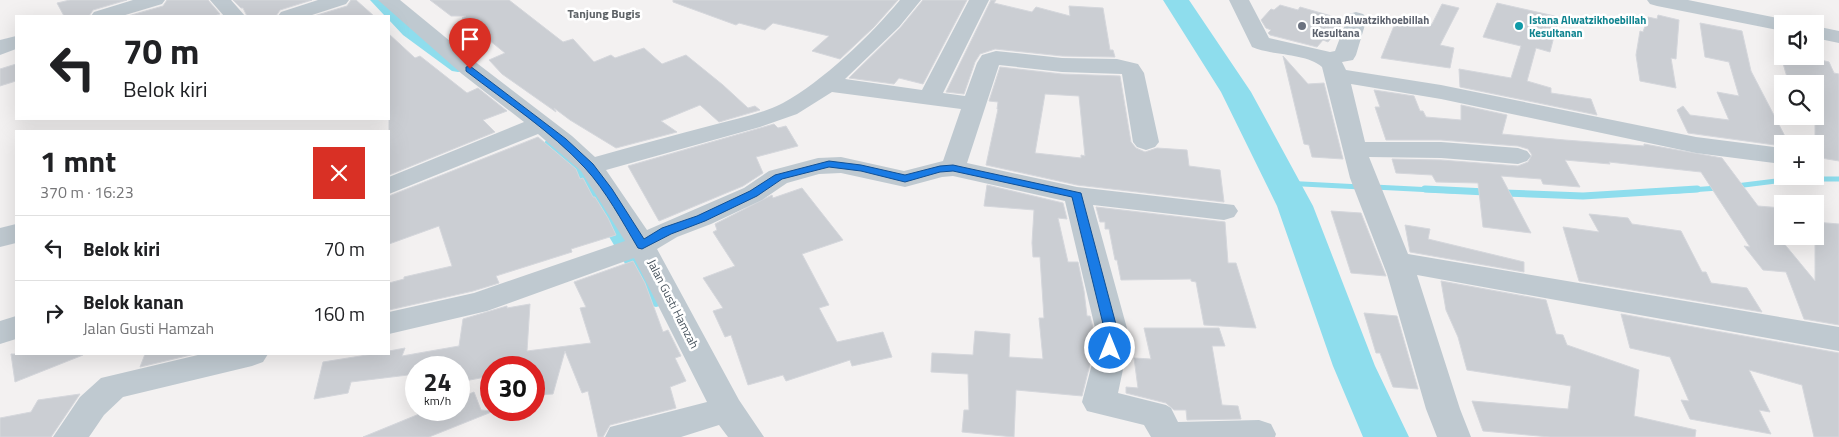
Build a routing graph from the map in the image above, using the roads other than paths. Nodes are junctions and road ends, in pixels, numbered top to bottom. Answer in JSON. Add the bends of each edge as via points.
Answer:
{"nodes":[{"id":1,"x":154,"y":0,"type":"edge"},
{"id":2,"x":220,"y":0,"type":"edge"},
{"id":3,"x":339,"y":0,"type":"edge"},
{"id":4,"x":388,"y":0,"type":"edge"},
{"id":5,"x":911,"y":0,"type":"edge"},
{"id":6,"x":979,"y":0,"type":"edge"},
{"id":7,"x":1239,"y":0,"type":"edge"},
{"id":8,"x":1657,"y":0,"type":"edge"},
{"id":9,"x":1718,"y":6,"type":"edge"},
{"id":10,"x":104,"y":15,"type":"edge"},
{"id":11,"x":234,"y":15,"type":"edge"},
{"id":12,"x":291,"y":15,"type":"edge"},
{"id":13,"x":1356,"y":18,"type":"dead end"},
{"id":14,"x":1774,"y":23,"type":"edge"},
{"id":15,"x":1824,"y":34,"type":"edge"},
{"id":16,"x":1839,"y":37,"type":"edge"},
{"id":17,"x":15,"y":42,"type":"edge"},
{"id":18,"x":0,"y":48,"type":"edge"},
{"id":19,"x":1332,"y":67,"type":"junction"},
{"id":20,"x":827,"y":84,"type":"junction"},
{"id":21,"x":929,"y":98,"type":"junction"},
{"id":22,"x":975,"y":104,"type":"junction"},
{"id":23,"x":541,"y":124,"type":"junction"},
{"id":24,"x":1146,"y":142,"type":"dead end"},
{"id":25,"x":1354,"y":149,"type":"junction"},
{"id":26,"x":1774,"y":155,"type":"edge"},
{"id":27,"x":1518,"y":156,"type":"dead end"},
{"id":28,"x":590,"y":166,"type":"junction"},
{"id":29,"x":953,"y":168,"type":"junction"},
{"id":30,"x":390,"y":186,"type":"edge"},
{"id":31,"x":1077,"y":195,"type":"junction"},
{"id":32,"x":1224,"y":211,"type":"dead end"},
{"id":33,"x":15,"y":233,"type":"edge"},
{"id":34,"x":0,"y":238,"type":"edge"},
{"id":35,"x":642,"y":245,"type":"junction"},
{"id":36,"x":1397,"y":262,"type":"junction"},
{"id":37,"x":390,"y":323,"type":"edge"},
{"id":38,"x":15,"y":327,"type":"edge"},
{"id":39,"x":0,"y":333,"type":"edge"},
{"id":40,"x":1839,"y":339,"type":"edge"},
{"id":41,"x":248,"y":355,"type":"edge"},
{"id":42,"x":727,"y":409,"type":"junction"},
{"id":43,"x":1259,"y":434,"type":"dead end"},
{"id":44,"x":70,"y":437,"type":"edge"},
{"id":45,"x":622,"y":437,"type":"edge"},
{"id":46,"x":747,"y":437,"type":"edge"},
{"id":47,"x":1454,"y":437,"type":"edge"}],
"edges":[{"from":1,"to":10,"type":"street"},
{"from":2,"to":11,"type":"street"},
{"from":3,"to":12,"type":"street"},
{"from":4,"to":23,"type":"street","name":"Jalan Gusti Hamzah"},
{"from":5,"to":20,"type":"street","via":[[892,23]]},
{"from":6,"to":21,"type":"street"},
{"from":7,"to":19,"type":"street","via":[[1260,42],[1318,55]]},
{"from":8,"to":9,"type":"street"},
{"from":9,"to":14,"type":"street"},
{"from":13,"to":19,"type":"street","via":[[1345,55]]},
{"from":15,"to":16,"type":"street"},
{"from":17,"to":18,"type":"street"},
{"from":19,"to":25,"type":"street"},
{"from":19,"to":26,"type":"street","via":[[1696,145]]},
{"from":20,"to":21,"type":"street"},
{"from":20,"to":28,"type":"street","via":[[789,109]]},
{"from":21,"to":22,"type":"street"},
{"from":22,"to":24,"type":"street","via":[[992,59],[1126,67],[1134,73]]},
{"from":22,"to":29,"type":"street"},
{"from":23,"to":28,"type":"street","name":"Jalan Gusti Hamzah"},
{"from":23,"to":30,"type":"street"},
{"from":25,"to":27,"type":"street","via":[[1441,150]]},
{"from":25,"to":36,"type":"street"},
{"from":28,"to":35,"type":"street","name":"Jalan Gusti Hamzah"},
{"from":29,"to":31,"type":"street"},
{"from":29,"to":35,"type":"street","via":[[905,179],[840,165],[818,166],[778,177],[754,194],[666,231]]},
{"from":31,"to":32,"type":"street"},
{"from":31,"to":43,"type":"street","via":[[1112,332],[1099,402],[1154,414],[1168,436]]},
{"from":33,"to":34,"type":"street"},
{"from":35,"to":37,"type":"street","via":[[500,296]]},
{"from":35,"to":42,"type":"street","name":"Jalan Gusti Hamzah"},
{"from":36,"to":40,"type":"street"},
{"from":36,"to":47,"type":"street"},
{"from":38,"to":39,"type":"street"},
{"from":41,"to":44,"type":"street","via":[[113,387],[92,406]]},
{"from":42,"to":45,"type":"street"},
{"from":42,"to":46,"type":"street","name":"Jalan Gusti Hamzah"}]}
